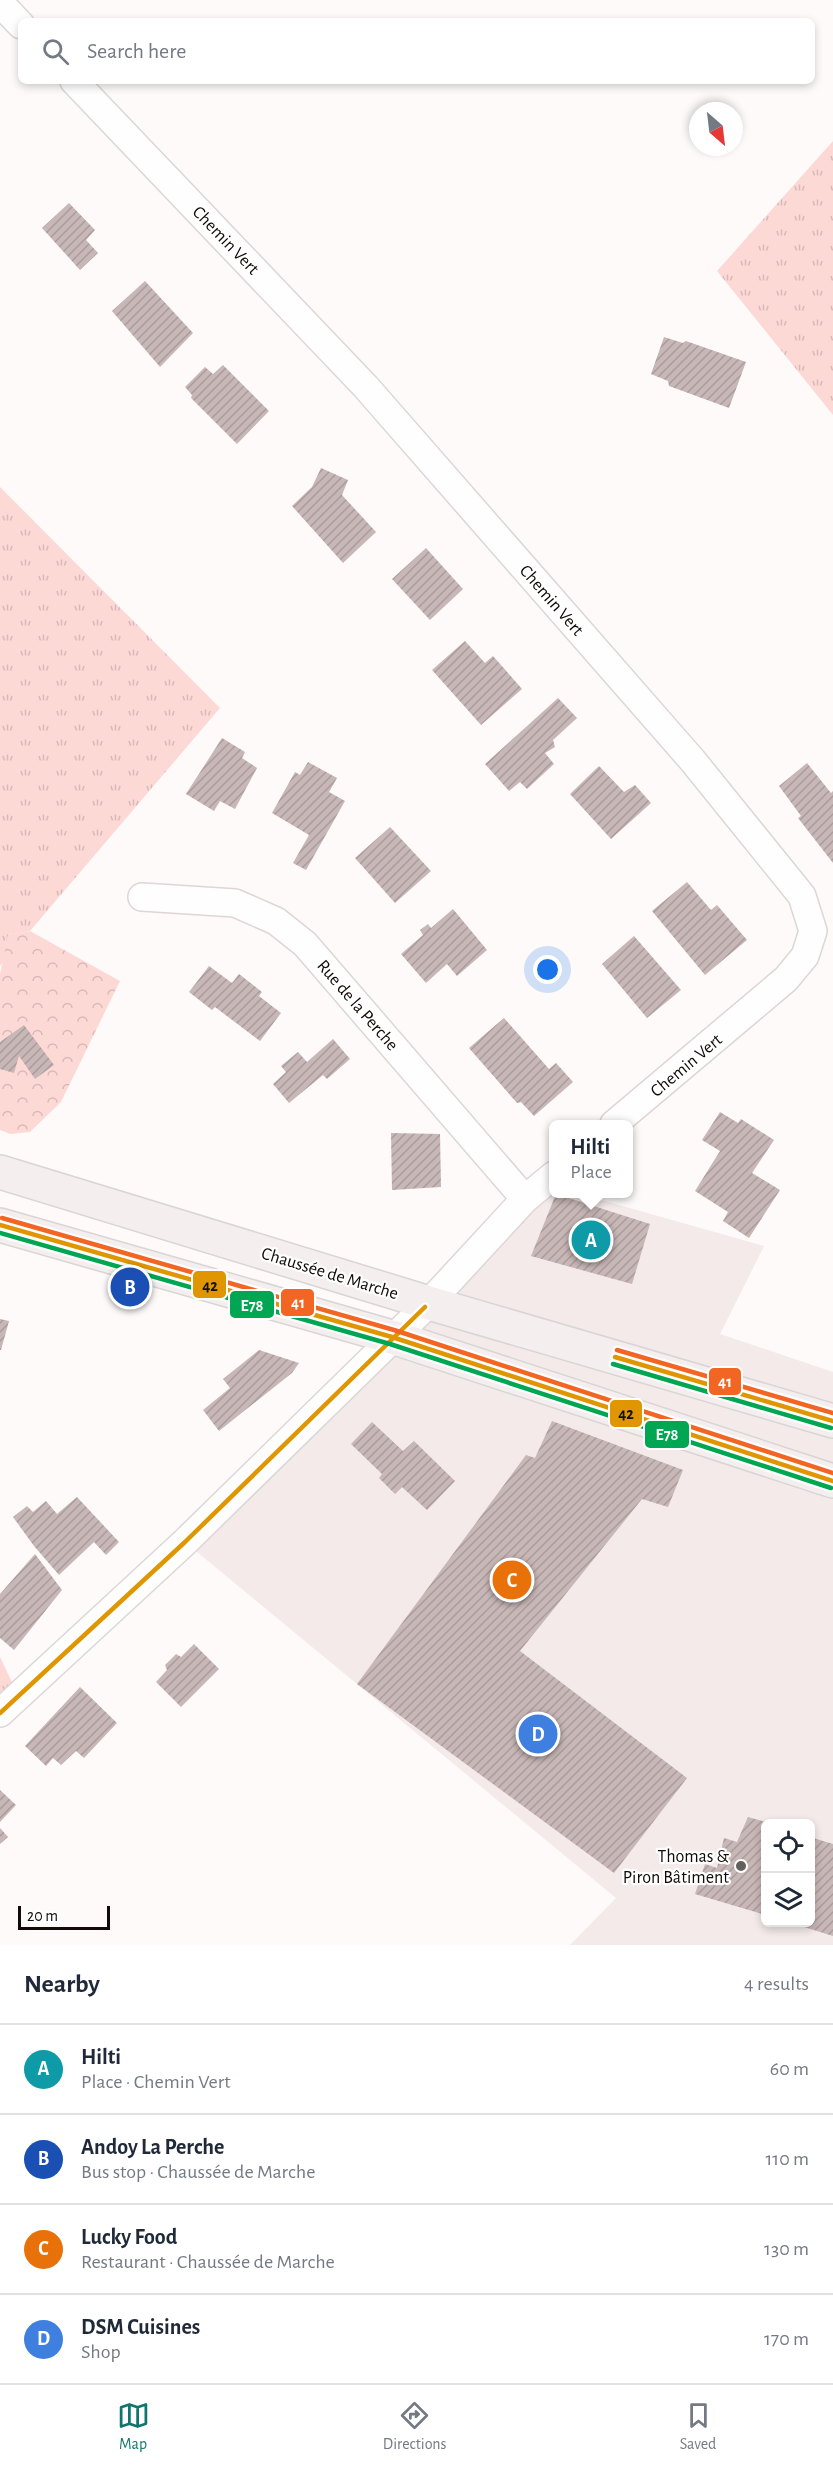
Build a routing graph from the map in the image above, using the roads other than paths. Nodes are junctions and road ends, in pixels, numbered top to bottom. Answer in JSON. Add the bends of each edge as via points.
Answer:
{"nodes":[{"id":1,"x":0,"y":3,"type":"edge"},
{"id":2,"x":18,"y":22,"type":"edge"},
{"id":3,"x":78,"y":84,"type":"edge"},
{"id":4,"x":142,"y":897,"type":"dead end"},
{"id":5,"x":620,"y":1120,"type":"edge"},
{"id":6,"x":0,"y":1172,"type":"edge"},
{"id":7,"x":549,"y":1179,"type":"edge"},
{"id":8,"x":525,"y":1199,"type":"junction"},
{"id":9,"x":0,"y":1225,"type":"edge"},
{"id":10,"x":429,"y":1303,"type":"junction"},
{"id":11,"x":392,"y":1337,"type":"junction"},
{"id":12,"x":833,"y":1421,"type":"edge"},
{"id":13,"x":833,"y":1481,"type":"edge"},
{"id":14,"x":0,"y":1713,"type":"edge"}],
"edges":[{"from":1,"to":2,"type":"street"},
{"from":3,"to":5,"type":"street","name":"Chemin Vert","via":[[366,387],[693,761],[802,896],[813,931],[805,956],[786,979]]},
{"from":4,"to":8,"type":"street","name":"Rue de la Perche","via":[[235,903],[276,921],[290,932],[305,944]]},
{"from":6,"to":10,"type":"main road","name":"Chaussée de Marche"},
{"from":7,"to":8,"type":"street"},
{"from":8,"to":10,"type":"street"},
{"from":9,"to":11,"type":"main road"},
{"from":10,"to":11,"type":"street"},
{"from":10,"to":12,"type":"main road","name":"Chaussée de Marche"},
{"from":11,"to":13,"type":"main road"},
{"from":11,"to":14,"type":"street","via":[[185,1542]]}]}
